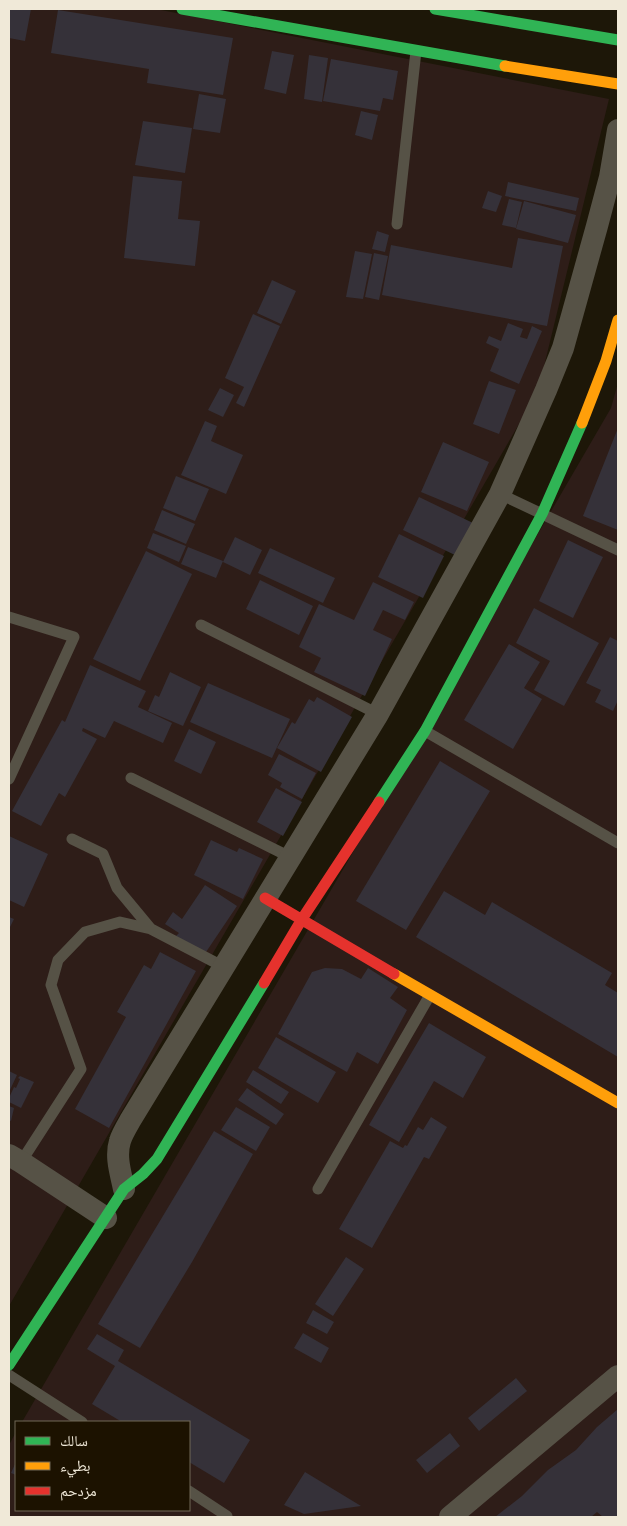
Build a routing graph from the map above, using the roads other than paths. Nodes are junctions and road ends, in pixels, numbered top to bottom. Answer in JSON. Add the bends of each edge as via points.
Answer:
{"nodes":[{"id":1,"x":182,"y":9,"type":"edge"},
{"id":2,"x":435,"y":9,"type":"edge"},
{"id":3,"x":618,"y":40,"type":"edge"},
{"id":4,"x":416,"y":51,"type":"junction"},
{"id":5,"x":618,"y":84,"type":"edge"},
{"id":6,"x":618,"y":130,"type":"edge"},
{"id":7,"x":397,"y":224,"type":"dead end"},
{"id":8,"x":618,"y":320,"type":"edge"},
{"id":9,"x":500,"y":494,"type":"junction"},
{"id":10,"x":542,"y":514,"type":"junction"},
{"id":11,"x":618,"y":550,"type":"edge"},
{"id":12,"x":9,"y":617,"type":"edge"},
{"id":13,"x":201,"y":625,"type":"dead end"},
{"id":14,"x":378,"y":714,"type":"junction"},
{"id":15,"x":425,"y":731,"type":"junction"},
{"id":16,"x":131,"y":778,"type":"dead end"},
{"id":17,"x":9,"y":779,"type":"edge"},
{"id":18,"x":72,"y":839,"type":"dead end"},
{"id":19,"x":618,"y":843,"type":"edge"},
{"id":20,"x":290,"y":856,"type":"junction"},
{"id":21,"x":266,"y":898,"type":"junction"},
{"id":22,"x":302,"y":920,"type":"junction"},
{"id":23,"x":151,"y":929,"type":"junction"},
{"id":24,"x":224,"y":967,"type":"junction"},
{"id":25,"x":430,"y":995,"type":"junction"},
{"id":26,"x":618,"y":1102,"type":"edge"},
{"id":27,"x":15,"y":1158,"type":"edge"},
{"id":28,"x":318,"y":1189,"type":"dead end"},
{"id":29,"x":124,"y":1190,"type":"junction"},
{"id":30,"x":106,"y":1218,"type":"junction"},
{"id":31,"x":9,"y":1364,"type":"edge"},
{"id":32,"x":9,"y":1375,"type":"edge"},
{"id":33,"x":618,"y":1376,"type":"edge"},
{"id":34,"x":80,"y":1421,"type":"edge"},
{"id":35,"x":190,"y":1492,"type":"edge"},
{"id":36,"x":226,"y":1517,"type":"edge"},
{"id":37,"x":450,"y":1517,"type":"edge"}],
"edges":[{"from":1,"to":4,"type":"main road"},
{"from":2,"to":3,"type":"main road"},
{"from":4,"to":5,"type":"main road"},
{"from":4,"to":7,"type":"lane"},
{"from":6,"to":9,"type":"street","via":[[610,177],[563,348]]},
{"from":8,"to":10,"type":"main road","via":[[587,413]]},
{"from":9,"to":10,"type":"lane"},
{"from":9,"to":14,"type":"street"},
{"from":10,"to":11,"type":"lane"},
{"from":10,"to":15,"type":"main road"},
{"from":12,"to":17,"type":"lane","via":[[74,637]]},
{"from":13,"to":14,"type":"lane"},
{"from":14,"to":20,"type":"street"},
{"from":15,"to":19,"type":"lane"},
{"from":15,"to":22,"type":"main road"},
{"from":16,"to":20,"type":"lane"},
{"from":18,"to":23,"type":"lane","via":[[103,854],[117,888]]},
{"from":20,"to":21,"type":"street"},
{"from":21,"to":22,"type":"main road"},
{"from":21,"to":24,"type":"street"},
{"from":22,"to":25,"type":"main road"},
{"from":22,"to":29,"type":"main road","via":[[157,1159]]},
{"from":23,"to":24,"type":"lane"},
{"from":23,"to":27,"type":"lane","via":[[120,922],[85,932],[58,960],[51,985],[81,1069]]},
{"from":24,"to":29,"type":"street","via":[[120,1141],[118,1153]]},
{"from":25,"to":26,"type":"main road"},
{"from":25,"to":28,"type":"lane"},
{"from":27,"to":30,"type":"street"},
{"from":29,"to":30,"type":"main road"},
{"from":30,"to":31,"type":"main road"},
{"from":32,"to":34,"type":"lane"},
{"from":33,"to":37,"type":"street"},
{"from":35,"to":36,"type":"lane"}]}
